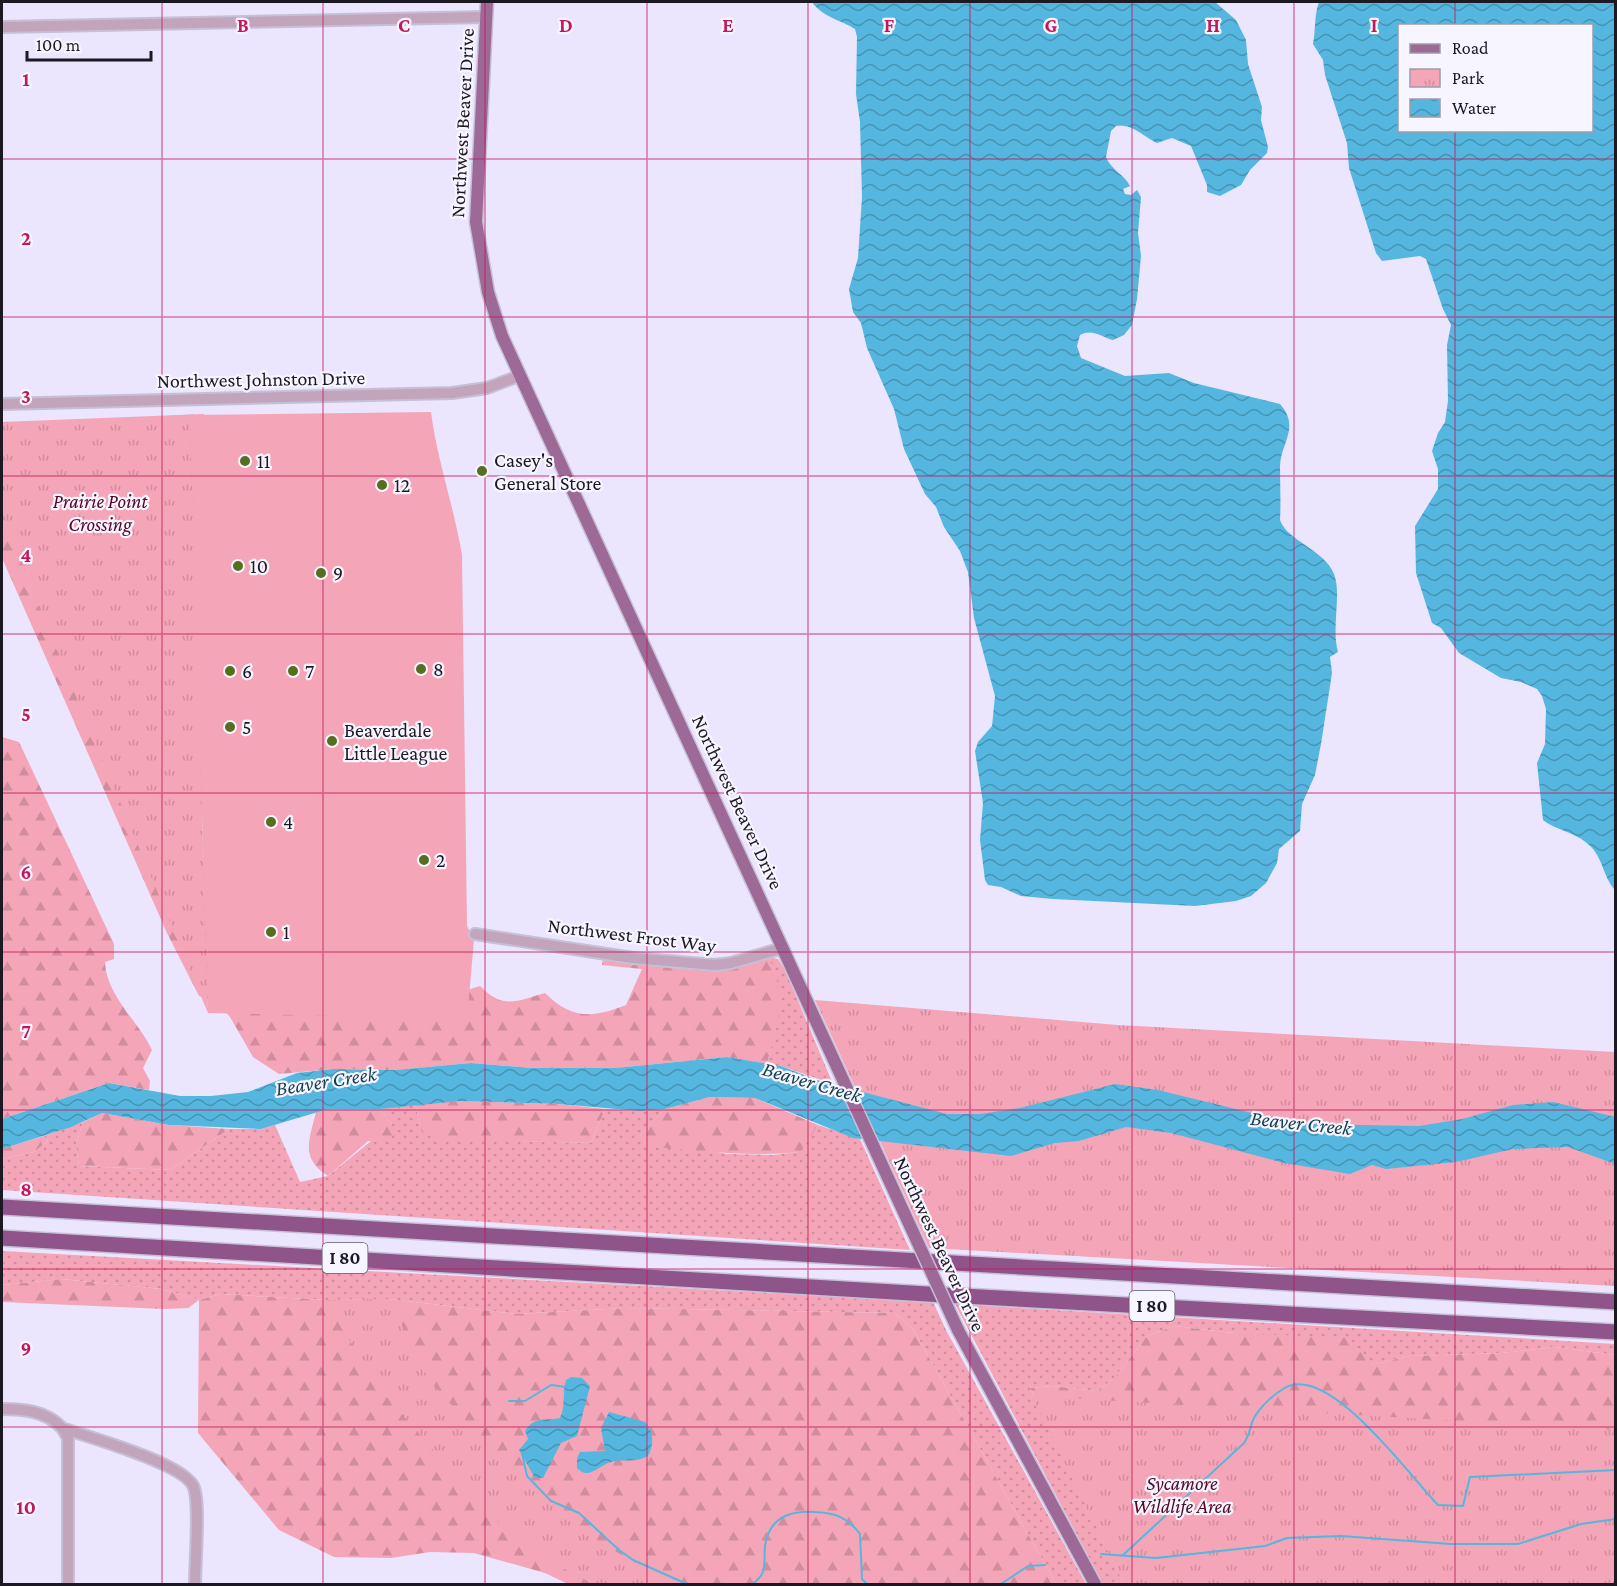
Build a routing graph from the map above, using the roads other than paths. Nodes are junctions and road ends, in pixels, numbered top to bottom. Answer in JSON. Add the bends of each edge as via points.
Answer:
{"nodes":[{"id":1,"x":487,"y":2,"type":"edge"},
{"id":2,"x":486,"y":17,"type":"junction"},
{"id":3,"x":2,"y":27,"type":"edge"},
{"id":4,"x":519,"y":376,"type":"junction"},
{"id":5,"x":2,"y":404,"type":"edge"},
{"id":6,"x":475,"y":934,"type":"dead end"},
{"id":7,"x":783,"y":948,"type":"junction"},
{"id":8,"x":2,"y":1207,"type":"edge"},
{"id":9,"x":2,"y":1238,"type":"edge"},
{"id":10,"x":1616,"y":1302,"type":"edge"},
{"id":11,"x":1616,"y":1332,"type":"edge"},
{"id":12,"x":2,"y":1409,"type":"edge"},
{"id":13,"x":63,"y":1428,"type":"junction"},
{"id":14,"x":68,"y":1584,"type":"edge"},
{"id":15,"x":195,"y":1584,"type":"edge"},
{"id":16,"x":1095,"y":1584,"type":"edge"}],
"edges":[{"from":1,"to":2,"type":"main road","name":"Northwest Beaver Drive"},
{"from":2,"to":3,"type":"street"},
{"from":2,"to":4,"type":"main road","name":"Northwest Beaver Drive","via":[[476,222],[488,292]]},
{"from":4,"to":5,"type":"street","name":"Northwest Johnston Drive","via":[[487,388],[452,393]]},
{"from":4,"to":7,"type":"main road","name":"Northwest Beaver Drive"},
{"from":6,"to":7,"type":"street","name":"Northwest Frost Way","via":[[691,964],[731,963]]},
{"from":7,"to":16,"type":"main road","name":"Northwest Beaver Drive","bridge":true,"via":[[958,1330]]},
{"from":8,"to":10,"type":"highway","number":"I 80"},
{"from":9,"to":11,"type":"highway","number":"I 80"},
{"from":12,"to":13,"type":"street","via":[[35,1412]]},
{"from":13,"to":14,"type":"street","via":[[68,1438]]},
{"from":13,"to":15,"type":"street","via":[[174,1468],[189,1478],[196,1493]]}]}
